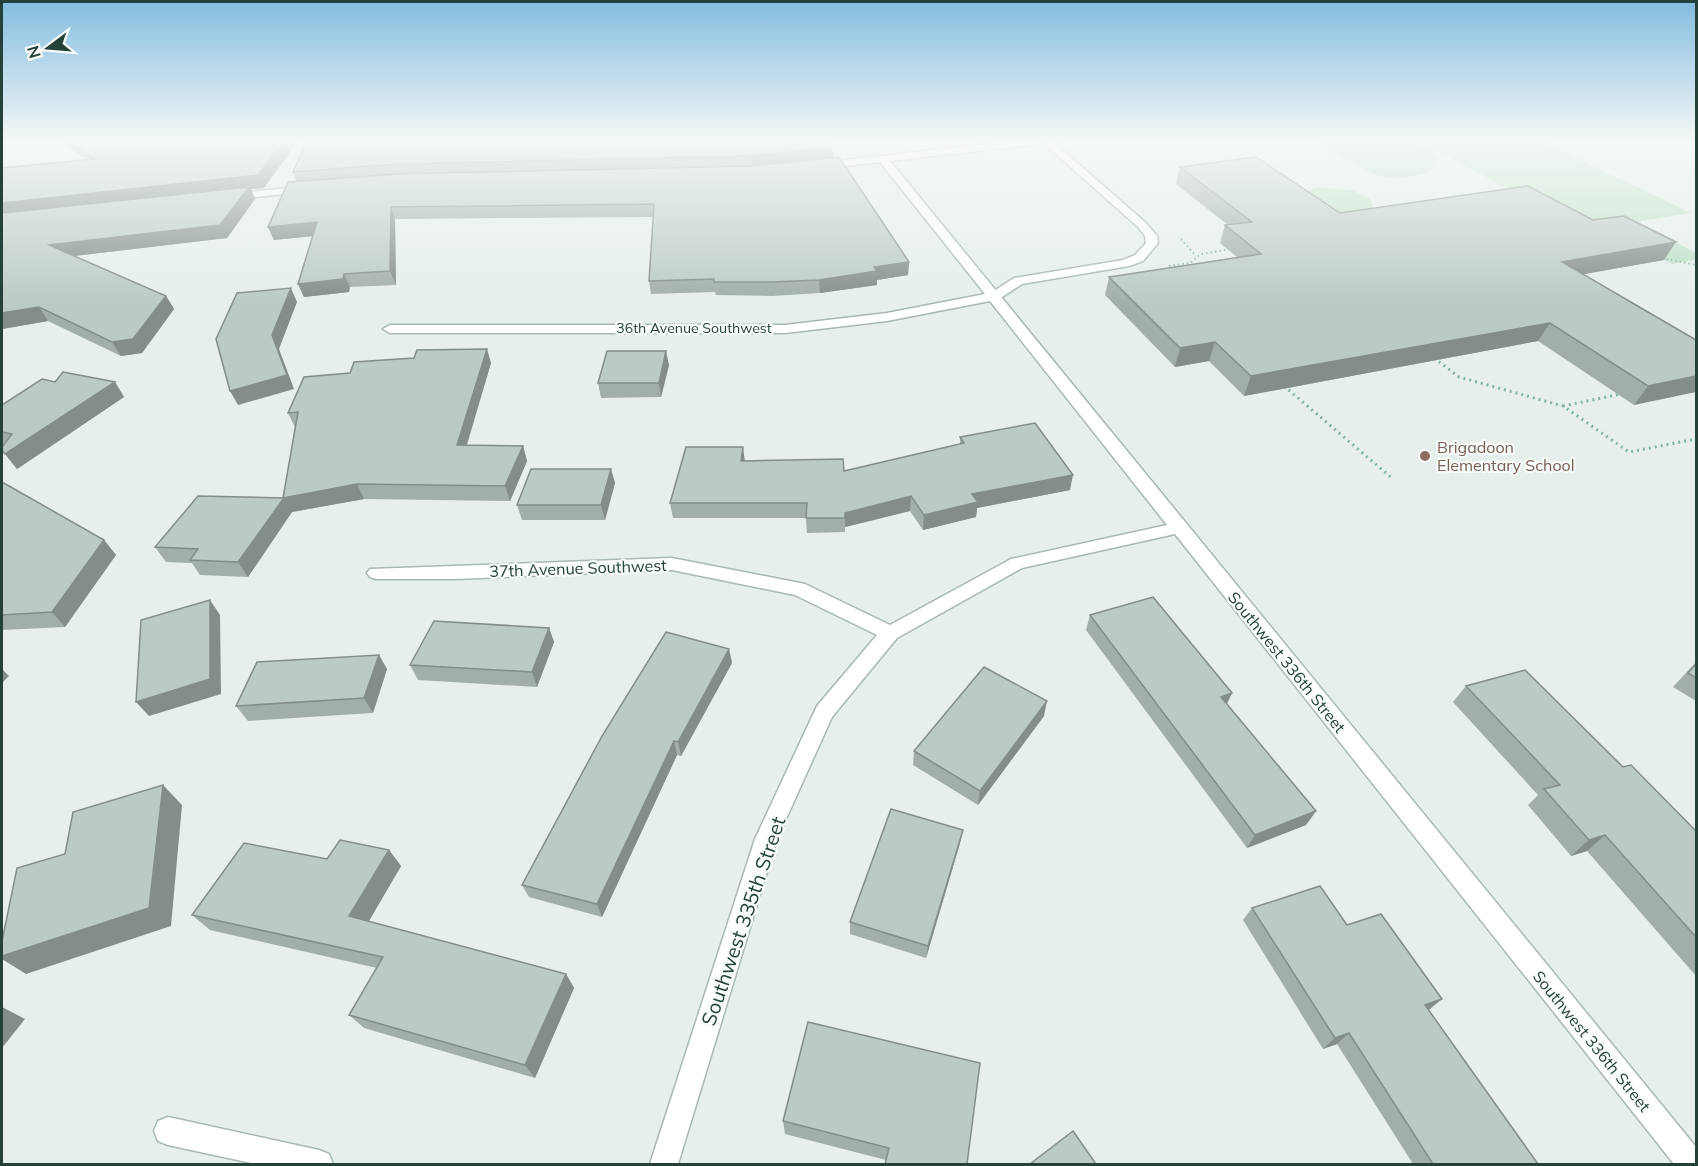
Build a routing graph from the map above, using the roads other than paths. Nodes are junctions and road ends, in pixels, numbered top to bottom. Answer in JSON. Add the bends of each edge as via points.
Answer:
{"nodes":[{"id":1,"x":244,"y":195,"type":"edge"},
{"id":2,"x":913,"y":195,"type":"edge"},
{"id":3,"x":1108,"y":195,"type":"edge"},
{"id":4,"x":220,"y":198,"type":"edge"},
{"id":5,"x":995,"y":296,"type":"junction"},
{"id":6,"x":390,"y":329,"type":"dead end"},
{"id":7,"x":1178,"y":528,"type":"junction"},
{"id":8,"x":376,"y":573,"type":"dead end"},
{"id":9,"x":890,"y":633,"type":"junction"},
{"id":10,"x":168,"y":1131,"type":"dead end"},
{"id":11,"x":319,"y":1164,"type":"edge"},
{"id":12,"x":664,"y":1164,"type":"edge"},
{"id":13,"x":1692,"y":1164,"type":"edge"}],
"edges":[{"from":1,"to":4,"type":"street"},
{"from":2,"to":5,"type":"street","name":"Southwest 336th Street"},
{"from":3,"to":5,"type":"street","via":[[1151,236],[1152,243],[1139,258],[1018,281]]},
{"from":5,"to":6,"type":"street","name":"36th Avenue Southwest","via":[[886,317],[785,329]]},
{"from":5,"to":7,"type":"street","name":"Southwest 336th Street"},
{"from":7,"to":9,"type":"street","via":[[1017,563]]},
{"from":7,"to":13,"type":"street","name":"Southwest 336th Street"},
{"from":8,"to":9,"type":"street","name":"37th Avenue Southwest","via":[[672,564],[799,589]]},
{"from":9,"to":12,"type":"street","name":"Southwest 335th Street","via":[[824,712],[766,839]]},
{"from":10,"to":11,"type":"street"}]}
